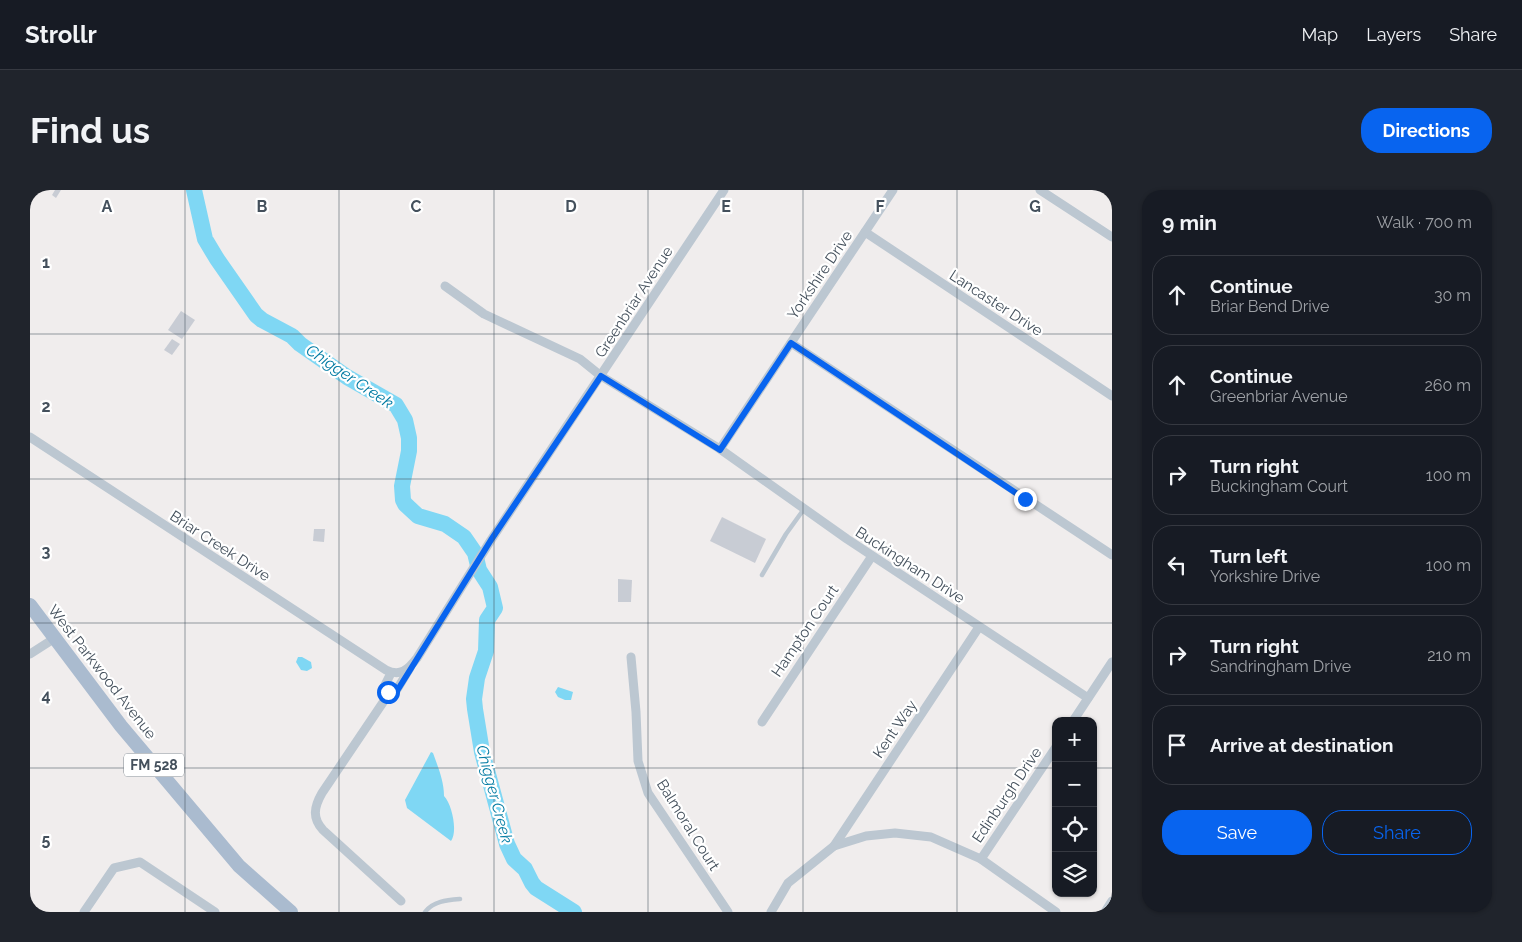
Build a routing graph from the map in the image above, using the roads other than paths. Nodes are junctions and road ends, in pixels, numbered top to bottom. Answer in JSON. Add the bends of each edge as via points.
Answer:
{"nodes":[{"id":1,"x":724,"y":190,"type":"edge"},
{"id":2,"x":893,"y":190,"type":"edge"},
{"id":3,"x":1040,"y":190,"type":"edge"},
{"id":4,"x":865,"y":232,"type":"junction"},
{"id":5,"x":1112,"y":237,"type":"edge"},
{"id":6,"x":445,"y":286,"type":"dead end"},
{"id":7,"x":791,"y":343,"type":"junction"},
{"id":8,"x":601,"y":376,"type":"junction"},
{"id":9,"x":1112,"y":396,"type":"edge"},
{"id":10,"x":30,"y":437,"type":"edge"},
{"id":11,"x":720,"y":450,"type":"junction"},
{"id":12,"x":804,"y":509,"type":"junction"},
{"id":13,"x":872,"y":556,"type":"junction"},
{"id":14,"x":1112,"y":556,"type":"edge"},
{"id":15,"x":762,"y":575,"type":"dead end"},
{"id":16,"x":30,"y":605,"type":"edge"},
{"id":17,"x":980,"y":627,"type":"junction"},
{"id":18,"x":55,"y":638,"type":"junction"},
{"id":19,"x":30,"y":654,"type":"edge"},
{"id":20,"x":631,"y":658,"type":"dead end"},
{"id":21,"x":1112,"y":662,"type":"edge"},
{"id":22,"x":413,"y":664,"type":"junction"},
{"id":23,"x":394,"y":673,"type":"junction"},
{"id":24,"x":388,"y":695,"type":"junction"},
{"id":25,"x":1088,"y":698,"type":"junction"},
{"id":26,"x":1076,"y":717,"type":"edge"},
{"id":27,"x":762,"y":722,"type":"dead end"},
{"id":28,"x":1052,"y":753,"type":"edge"},
{"id":29,"x":834,"y":846,"type":"junction"},
{"id":30,"x":981,"y":859,"type":"junction"},
{"id":31,"x":460,"y":899,"type":"dead end"},
{"id":32,"x":402,"y":901,"type":"dead end"},
{"id":33,"x":1112,"y":901,"type":"edge"},
{"id":34,"x":84,"y":912,"type":"edge"},
{"id":35,"x":215,"y":912,"type":"edge"},
{"id":36,"x":291,"y":912,"type":"edge"},
{"id":37,"x":425,"y":912,"type":"edge"},
{"id":38,"x":728,"y":912,"type":"edge"},
{"id":39,"x":771,"y":912,"type":"edge"},
{"id":40,"x":1056,"y":912,"type":"edge"},
{"id":41,"x":1104,"y":912,"type":"edge"}],
"edges":[{"from":1,"to":8,"type":"street","name":"Greenbriar Avenue"},
{"from":2,"to":4,"type":"street","name":"Yorkshire Drive"},
{"from":3,"to":5,"type":"street"},
{"from":4,"to":7,"type":"street","name":"Yorkshire Drive"},
{"from":4,"to":9,"type":"street","name":"Lancaster Drive"},
{"from":6,"to":8,"type":"street","name":"Buckingham Drive","via":[[484,314],[580,358]]},
{"from":7,"to":11,"type":"street","name":"Yorkshire Drive"},
{"from":7,"to":14,"type":"street"},
{"from":8,"to":11,"type":"street","name":"Buckingham Drive"},
{"from":8,"to":22,"type":"street","name":"Greenbriar Avenue"},
{"from":10,"to":23,"type":"street","name":"Briar Creek Drive"},
{"from":11,"to":12,"type":"street","name":"Buckingham Drive"},
{"from":12,"to":13,"type":"street","name":"Buckingham Drive"},
{"from":12,"to":15,"type":"lane"},
{"from":13,"to":17,"type":"street","name":"Buckingham Drive"},
{"from":13,"to":27,"type":"street","name":"Hampton Court"},
{"from":16,"to":18,"type":"main road","name":"West Parkwood Avenue","number":"FM 528"},
{"from":17,"to":25,"type":"street","name":"Buckingham Drive"},
{"from":17,"to":29,"type":"street","name":"Kent Way"},
{"from":18,"to":19,"type":"street"},
{"from":18,"to":36,"type":"main road","name":"West Parkwood Avenue","number":"FM 528","via":[[121,726],[239,866]]},
{"from":20,"to":38,"type":"street","name":"Balmoral Court","via":[[638,761],[648,793]]},
{"from":21,"to":25,"type":"street"},
{"from":22,"to":23,"type":"street","name":"Greenbriar Avenue"},
{"from":22,"to":24,"type":"street","via":[[397,691]]},
{"from":23,"to":24,"type":"street","via":[[385,685]]},
{"from":24,"to":32,"type":"street","via":[[322,793],[315,814],[318,825]]},
{"from":25,"to":26,"type":"street"},
{"from":28,"to":30,"type":"street","name":"Edinburgh Drive"},
{"from":29,"to":30,"type":"street","via":[[866,836],[895,833],[931,837]]},
{"from":29,"to":39,"type":"street","via":[[788,883]]},
{"from":30,"to":40,"type":"street"},
{"from":31,"to":37,"type":"lane","via":[[431,905]]},
{"from":33,"to":41,"type":"street"},
{"from":34,"to":35,"type":"street","via":[[114,868],[140,862]]}]}
